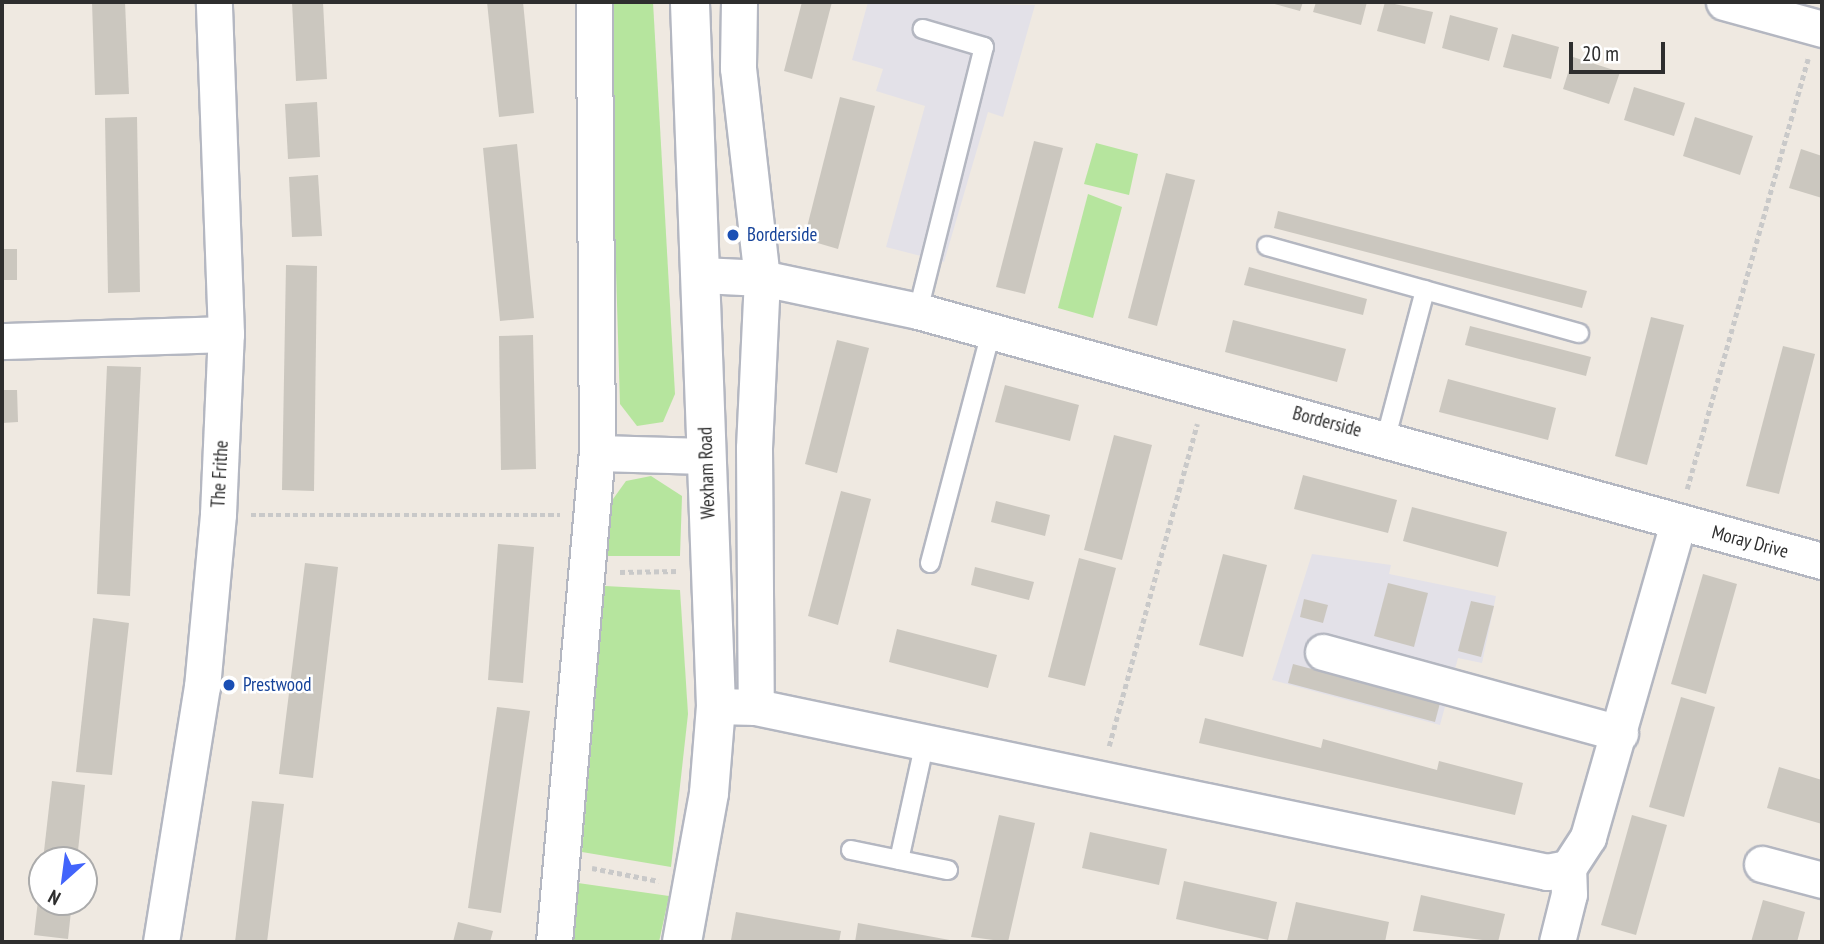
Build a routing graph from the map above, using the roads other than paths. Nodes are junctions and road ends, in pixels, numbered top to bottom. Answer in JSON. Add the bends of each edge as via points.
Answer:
{"nodes":[{"id":1,"x":214,"y":2,"type":"edge"},
{"id":2,"x":594,"y":2,"type":"edge"},
{"id":3,"x":691,"y":2,"type":"edge"},
{"id":4,"x":738,"y":2,"type":"edge"},
{"id":5,"x":1724,"y":2,"type":"edge"},
{"id":6,"x":923,"y":29,"type":"dead end"},
{"id":7,"x":1819,"y":29,"type":"edge"},
{"id":8,"x":1266,"y":246,"type":"dead end"},
{"id":9,"x":702,"y":275,"type":"junction"},
{"id":10,"x":762,"y":278,"type":"junction"},
{"id":11,"x":1425,"y":290,"type":"junction"},
{"id":12,"x":918,"y":311,"type":"junction"},
{"id":13,"x":991,"y":332,"type":"junction"},
{"id":14,"x":1579,"y":333,"type":"dead end"},
{"id":15,"x":226,"y":334,"type":"junction"},
{"id":16,"x":2,"y":341,"type":"edge"},
{"id":17,"x":1385,"y":438,"type":"junction"},
{"id":18,"x":597,"y":453,"type":"junction"},
{"id":19,"x":706,"y":456,"type":"junction"},
{"id":20,"x":1678,"y":523,"type":"junction"},
{"id":21,"x":1822,"y":561,"type":"edge"},
{"id":22,"x":930,"y":563,"type":"dead end"},
{"id":23,"x":1323,"y":652,"type":"dead end"},
{"id":24,"x":716,"y":706,"type":"junction"},
{"id":25,"x":756,"y":707,"type":"junction"},
{"id":26,"x":1620,"y":733,"type":"junction"},
{"id":27,"x":925,"y":742,"type":"junction"},
{"id":28,"x":851,"y":850,"type":"dead end"},
{"id":29,"x":899,"y":860,"type":"junction"},
{"id":30,"x":1762,"y":864,"type":"dead end"},
{"id":31,"x":1568,"y":868,"type":"junction"},
{"id":32,"x":948,"y":870,"type":"dead end"},
{"id":33,"x":1822,"y":880,"type":"edge"},
{"id":34,"x":161,"y":942,"type":"edge"},
{"id":35,"x":554,"y":942,"type":"edge"},
{"id":36,"x":682,"y":942,"type":"edge"},
{"id":37,"x":1557,"y":942,"type":"edge"}],
"edges":[{"from":1,"to":15,"type":"street","name":"The Frithe"},
{"from":2,"to":18,"type":"street"},
{"from":3,"to":9,"type":"street","name":"Wexham Road"},
{"from":4,"to":10,"type":"street","via":[[738,68]]},
{"from":5,"to":7,"type":"street"},
{"from":6,"to":12,"type":"lane","via":[[984,47]]},
{"from":8,"to":11,"type":"lane"},
{"from":9,"to":10,"type":"street","name":"Borderside"},
{"from":9,"to":19,"type":"street","name":"Wexham Road"},
{"from":10,"to":12,"type":"street","name":"Borderside"},
{"from":10,"to":25,"type":"street","via":[[754,448]]},
{"from":11,"to":14,"type":"lane"},
{"from":11,"to":17,"type":"lane"},
{"from":12,"to":13,"type":"street","name":"Borderside"},
{"from":13,"to":17,"type":"street","name":"Borderside"},
{"from":13,"to":22,"type":"lane"},
{"from":15,"to":16,"type":"street"},
{"from":15,"to":34,"type":"street","name":"The Frithe","via":[[218,514],[202,687]]},
{"from":17,"to":20,"type":"street","name":"Borderside"},
{"from":18,"to":19,"type":"street"},
{"from":18,"to":35,"type":"street","via":[[591,572]]},
{"from":19,"to":24,"type":"street","name":"Wexham Road"},
{"from":20,"to":21,"type":"street","name":"Moray Drive"},
{"from":20,"to":26,"type":"street"},
{"from":23,"to":26,"type":"street"},
{"from":24,"to":25,"type":"street"},
{"from":24,"to":36,"type":"street","name":"Wexham Road","via":[[694,888]]},
{"from":25,"to":27,"type":"street"},
{"from":26,"to":31,"type":"street","via":[[1588,837]]},
{"from":27,"to":29,"type":"lane"},
{"from":27,"to":31,"type":"street","via":[[1547,872]]},
{"from":28,"to":29,"type":"lane"},
{"from":29,"to":32,"type":"lane"},
{"from":30,"to":33,"type":"street"},
{"from":31,"to":37,"type":"street","via":[[1569,894]]}]}
